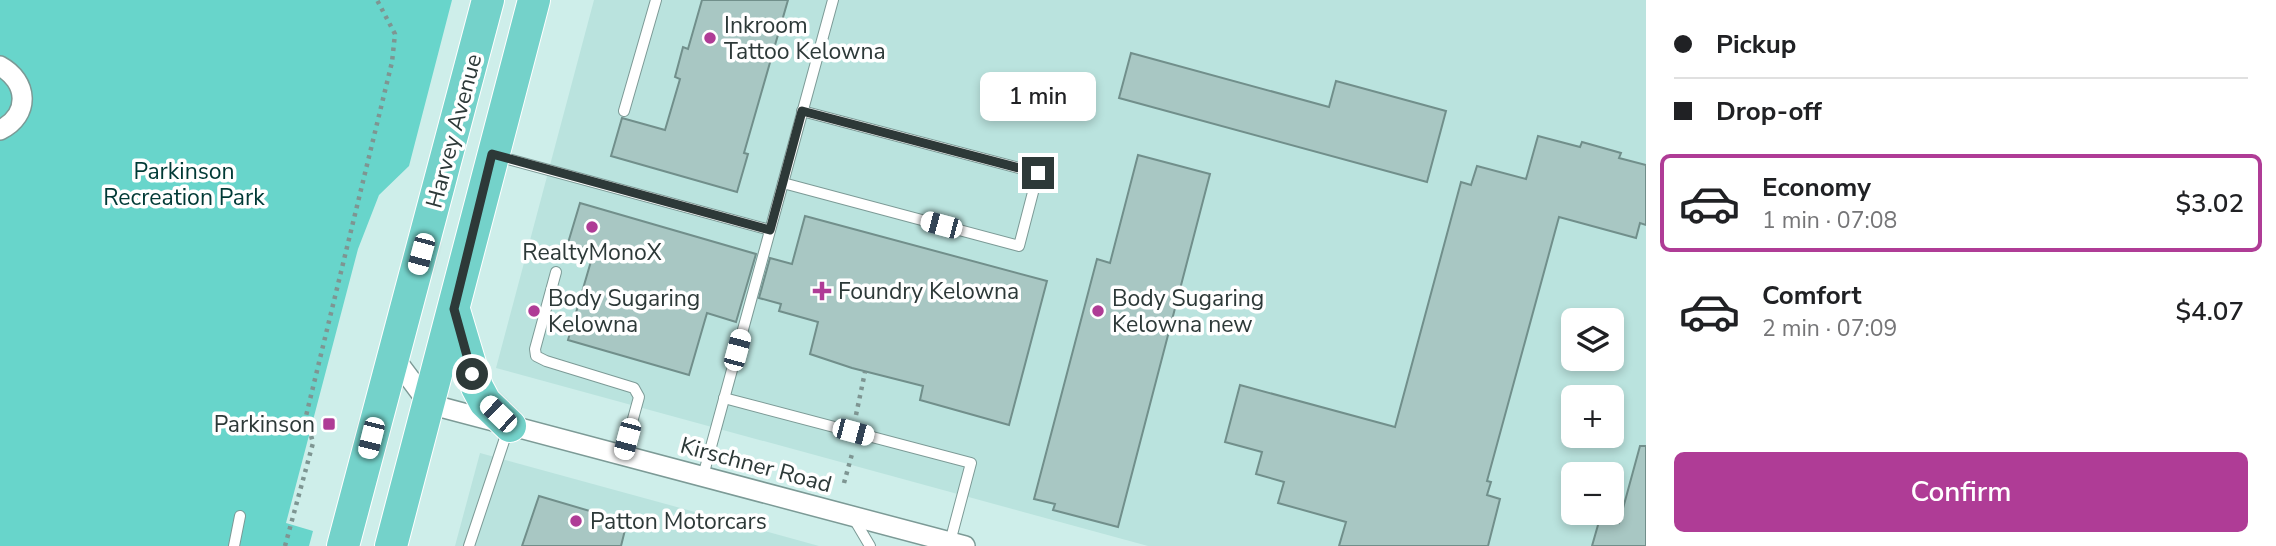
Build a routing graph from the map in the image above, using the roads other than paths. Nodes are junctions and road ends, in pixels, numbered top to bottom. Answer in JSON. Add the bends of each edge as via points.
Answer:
{"nodes":[{"id":1,"x":488,"y":0,"type":"edge"},
{"id":2,"x":534,"y":0,"type":"edge"},
{"id":3,"x":656,"y":0,"type":"edge"},
{"id":4,"x":833,"y":0,"type":"edge"},
{"id":5,"x":0,"y":66,"type":"edge"},
{"id":6,"x":624,"y":111,"type":"dead end"},
{"id":7,"x":802,"y":111,"type":"junction"},
{"id":8,"x":0,"y":130,"type":"edge"},
{"id":9,"x":492,"y":154,"type":"junction"},
{"id":10,"x":783,"y":183,"type":"junction"},
{"id":11,"x":770,"y":230,"type":"junction"},
{"id":12,"x":556,"y":272,"type":"dead end"},
{"id":13,"x":454,"y":309,"type":"junction"},
{"id":14,"x":393,"y":356,"type":"junction"},
{"id":15,"x":724,"y":398,"type":"junction"},
{"id":16,"x":429,"y":404,"type":"junction"},
{"id":17,"x":510,"y":426,"type":"junction"},
{"id":18,"x":623,"y":455,"type":"junction"},
{"id":19,"x":702,"y":476,"type":"junction"},
{"id":20,"x":240,"y":516,"type":"dead end"},
{"id":21,"x":852,"y":516,"type":"junction"},
{"id":22,"x":949,"y":543,"type":"edge"},
{"id":23,"x":234,"y":546,"type":"edge"},
{"id":24,"x":343,"y":546,"type":"edge"},
{"id":25,"x":391,"y":546,"type":"edge"},
{"id":26,"x":469,"y":546,"type":"edge"},
{"id":27,"x":870,"y":546,"type":"edge"}],
"edges":[{"from":1,"to":14,"type":"highway","name":"Harvey Avenue"},
{"from":2,"to":9,"type":"highway","name":"Harvey Avenue"},
{"from":3,"to":6,"type":"lane"},
{"from":4,"to":7,"type":"lane"},
{"from":5,"to":8,"type":"street","via":[[13,74],[22,102],[9,126]]},
{"from":7,"to":10,"type":"lane"},
{"from":7,"to":10,"type":"lane","via":[[1038,173],[1023,234],[1019,246]]},
{"from":9,"to":11,"type":"lane"},
{"from":9,"to":13,"type":"highway","name":"Harvey Avenue"},
{"from":10,"to":11,"type":"lane"},
{"from":11,"to":15,"type":"lane"},
{"from":12,"to":18,"type":"lane","via":[[536,356],[634,388],[639,397]]},
{"from":13,"to":16,"type":"highway","name":"Harvey Avenue"},
{"from":13,"to":17,"type":"highway","via":[[477,387],[485,402]]},
{"from":14,"to":16,"type":"street"},
{"from":14,"to":24,"type":"highway","name":"Harvey Avenue"},
{"from":15,"to":19,"type":"lane"},
{"from":15,"to":22,"type":"lane","via":[[971,463]]},
{"from":16,"to":17,"type":"street","name":"Kirschner Road"},
{"from":16,"to":25,"type":"highway","name":"Harvey Avenue"},
{"from":17,"to":18,"type":"street","name":"Kirschner Road"},
{"from":17,"to":26,"type":"lane"},
{"from":18,"to":19,"type":"street","name":"Kirschner Road"},
{"from":19,"to":21,"type":"street","name":"Kirschner Road"},
{"from":20,"to":23,"type":"lane"},
{"from":21,"to":22,"type":"street","name":"Kirschner Road"},
{"from":21,"to":27,"type":"lane"}]}
